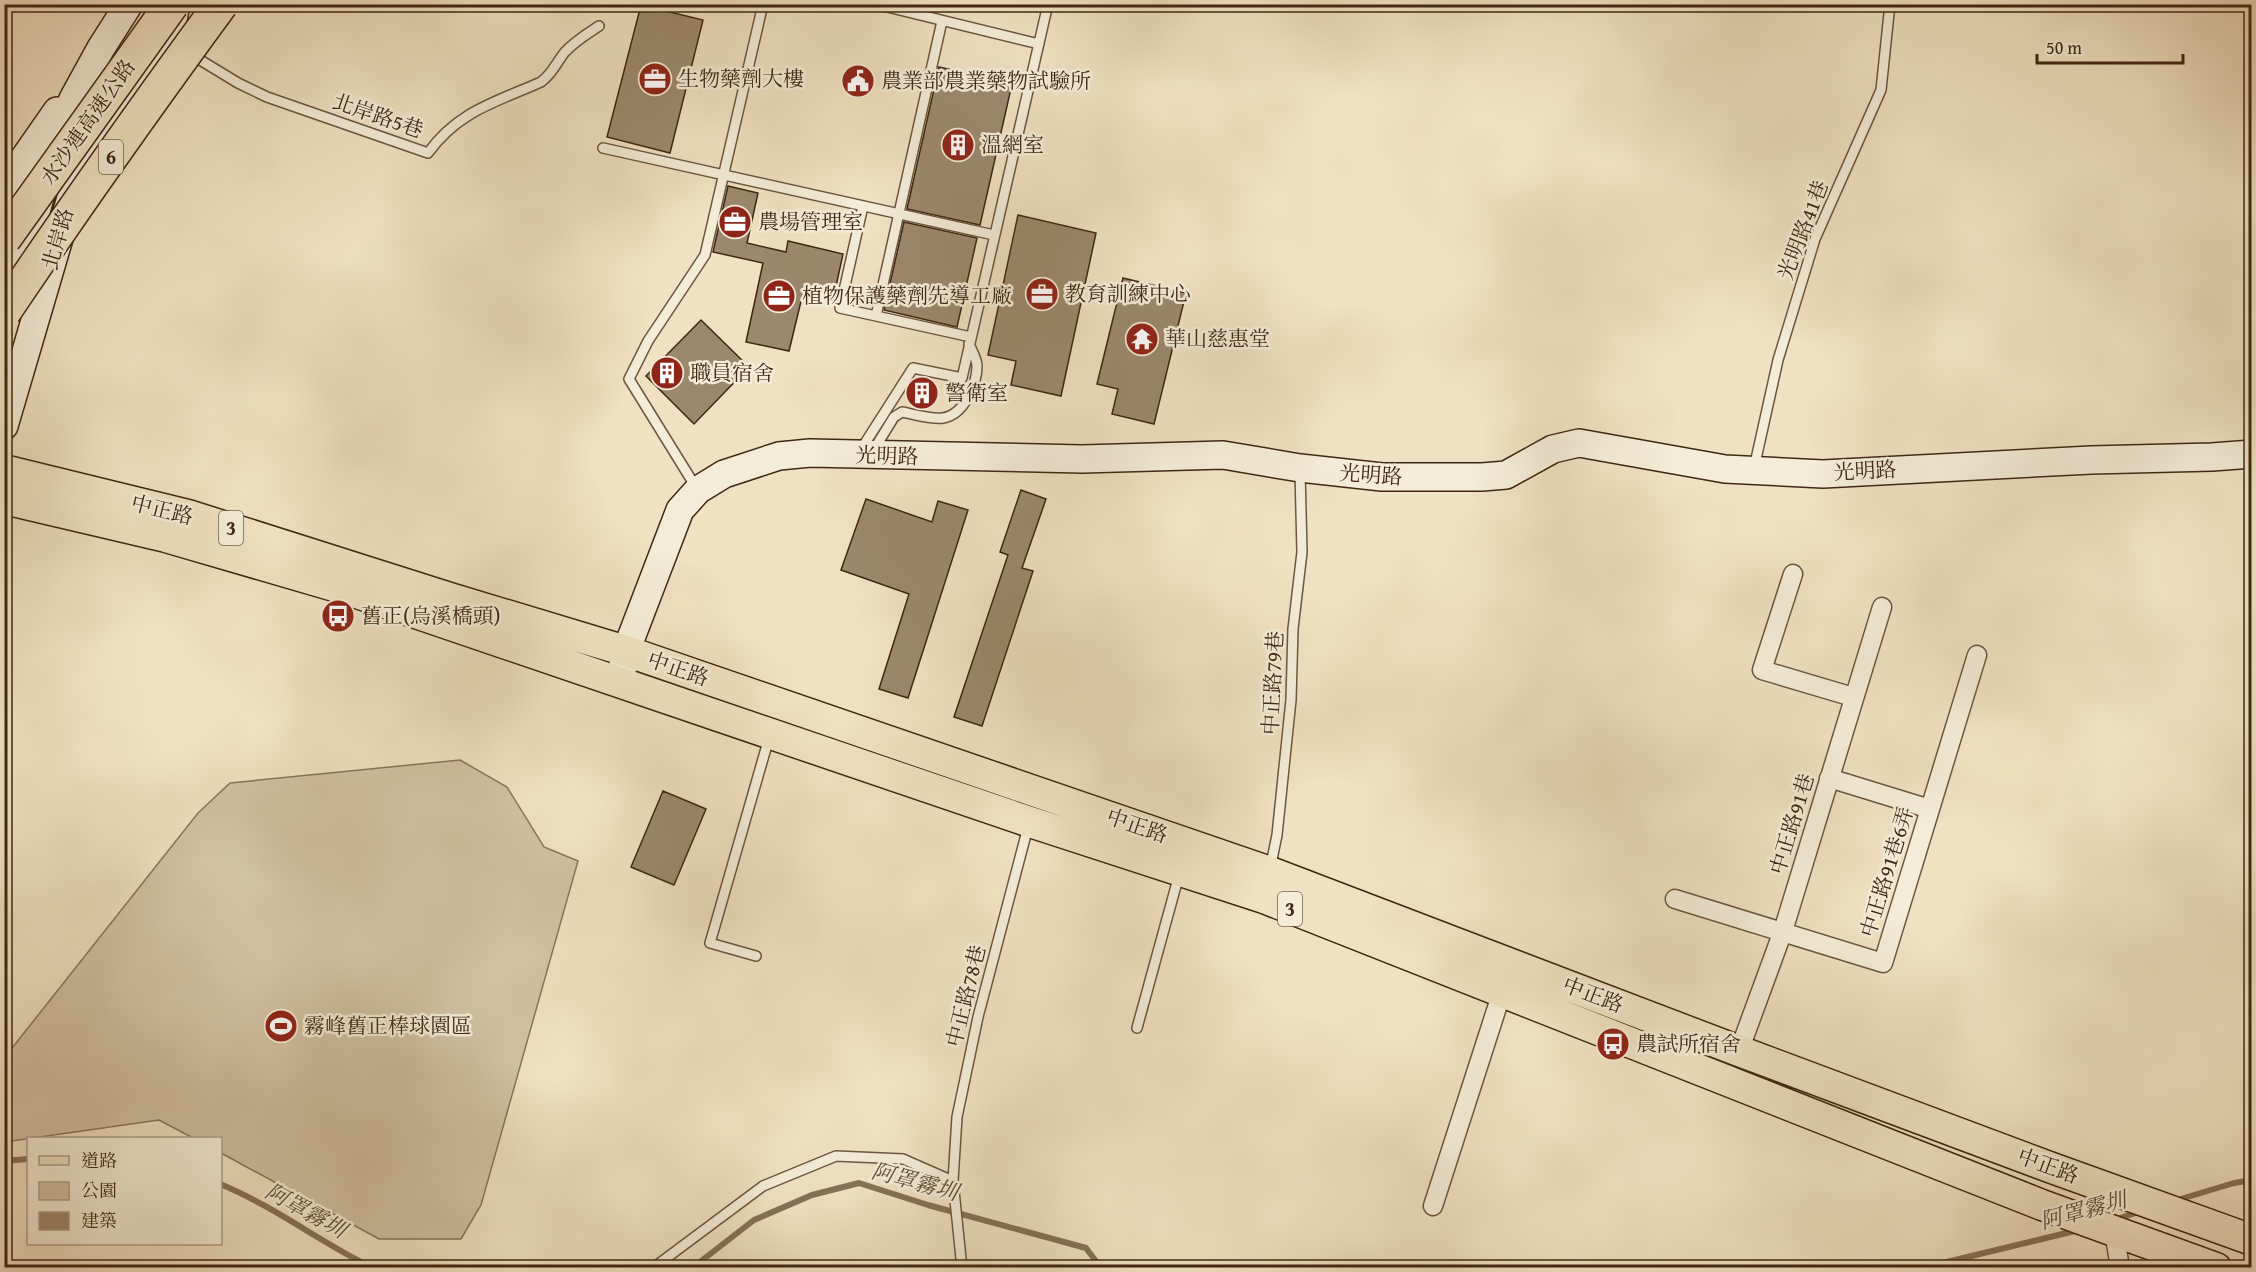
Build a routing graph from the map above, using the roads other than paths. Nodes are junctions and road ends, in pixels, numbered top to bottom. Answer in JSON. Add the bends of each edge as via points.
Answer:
{"nodes":[{"id":1,"x":174,"y":4,"type":"edge"},
{"id":2,"x":195,"y":4,"type":"edge"},
{"id":3,"x":221,"y":4,"type":"edge"},
{"id":4,"x":763,"y":4,"type":"edge"},
{"id":5,"x":875,"y":4,"type":"edge"},
{"id":6,"x":1048,"y":4,"type":"edge"},
{"id":7,"x":1890,"y":4,"type":"edge"},
{"id":8,"x":132,"y":15,"type":"edge"},
{"id":9,"x":942,"y":21,"type":"junction"},
{"id":10,"x":599,"y":26,"type":"dead end"},
{"id":11,"x":169,"y":41,"type":"junction"},
{"id":12,"x":1039,"y":44,"type":"junction"},
{"id":13,"x":100,"y":48,"type":"junction"},
{"id":14,"x":603,"y":148,"type":"dead end"},
{"id":15,"x":723,"y":175,"type":"junction"},
{"id":16,"x":4,"y":187,"type":"edge"},
{"id":17,"x":863,"y":206,"type":"junction"},
{"id":18,"x":898,"y":213,"type":"junction"},
{"id":19,"x":994,"y":235,"type":"junction"},
{"id":20,"x":4,"y":239,"type":"edge"},
{"id":21,"x":4,"y":312,"type":"edge"},
{"id":22,"x":876,"y":316,"type":"junction"},
{"id":23,"x":4,"y":319,"type":"edge"},
{"id":24,"x":970,"y":341,"type":"junction"},
{"id":25,"x":4,"y":426,"type":"edge"},
{"id":26,"x":2252,"y":454,"type":"edge"},
{"id":27,"x":864,"y":455,"type":"junction"},
{"id":28,"x":1300,"y":468,"type":"junction"},
{"id":29,"x":4,"y":471,"type":"edge"},
{"id":30,"x":1754,"y":471,"type":"junction"},
{"id":31,"x":698,"y":490,"type":"junction"},
{"id":32,"x":4,"y":499,"type":"edge"},
{"id":33,"x":1793,"y":574,"type":"dead end"},
{"id":34,"x":1882,"y":607,"type":"dead end"},
{"id":35,"x":626,"y":651,"type":"junction"},
{"id":36,"x":1977,"y":655,"type":"dead end"},
{"id":37,"x":620,"y":681,"type":"junction"},
{"id":38,"x":1853,"y":697,"type":"junction"},
{"id":39,"x":770,"y":733,"type":"junction"},
{"id":40,"x":1829,"y":778,"type":"junction"},
{"id":41,"x":1930,"y":808,"type":"junction"},
{"id":42,"x":1030,"y":822,"type":"junction"},
{"id":43,"x":1181,"y":870,"type":"junction"},
{"id":44,"x":1267,"y":885,"type":"junction"},
{"id":45,"x":1675,"y":899,"type":"dead end"},
{"id":46,"x":1783,"y":931,"type":"junction"},
{"id":47,"x":756,"y":956,"type":"dead end"},
{"id":48,"x":1502,"y":992,"type":"junction"},
{"id":49,"x":1137,"y":1028,"type":"dead end"},
{"id":50,"x":1739,"y":1051,"type":"junction"},
{"id":51,"x":1730,"y":1082,"type":"junction"},
{"id":52,"x":2052,"y":1168,"type":"junction"},
{"id":53,"x":953,"y":1181,"type":"junction"},
{"id":54,"x":2042,"y":1205,"type":"junction"},
{"id":55,"x":1433,"y":1206,"type":"dead end"},
{"id":56,"x":2114,"y":1231,"type":"junction"},
{"id":57,"x":2252,"y":1240,"type":"edge"},
{"id":58,"x":653,"y":1268,"type":"edge"},
{"id":59,"x":962,"y":1268,"type":"edge"},
{"id":60,"x":2120,"y":1268,"type":"edge"},
{"id":61,"x":2216,"y":1268,"type":"edge"}],
"edges":[{"from":1,"to":11,"type":"street","name":"北岸路"},
{"from":1,"to":20,"type":"highway","name":"水沙連高速公路","number":"6","bridge":true},
{"from":2,"to":11,"type":"street"},
{"from":3,"to":21,"type":"highway","name":"水沙連高速公路","number":"6","bridge":true},
{"from":4,"to":15,"type":"lane"},
{"from":5,"to":9,"type":"lane"},
{"from":6,"to":12,"type":"lane"},
{"from":7,"to":30,"type":"lane","name":"光明路41巷","via":[[1881,90],[1815,239],[1778,360]]},
{"from":8,"to":11,"type":"lane","name":"北岸路5巷"},
{"from":8,"to":13,"type":"street","name":"北岸路"},
{"from":9,"to":12,"type":"lane"},
{"from":9,"to":18,"type":"lane"},
{"from":10,"to":11,"type":"lane","name":"北岸路5巷","via":[[578,40],[541,82],[460,119],[428,153],[267,97]]},
{"from":11,"to":25,"type":"street","name":"北岸路","via":[[80,167]]},
{"from":12,"to":19,"type":"lane"},
{"from":13,"to":16,"type":"street"},
{"from":13,"to":23,"type":"street","name":"北岸路","via":[[58,135]]},
{"from":14,"to":15,"type":"lane"},
{"from":15,"to":17,"type":"lane"},
{"from":15,"to":31,"type":"lane","via":[[705,255],[648,341],[629,379]]},
{"from":17,"to":18,"type":"lane"},
{"from":17,"to":22,"type":"lane","via":[[840,308]]},
{"from":18,"to":19,"type":"lane"},
{"from":18,"to":22,"type":"lane"},
{"from":19,"to":24,"type":"lane"},
{"from":22,"to":24,"type":"lane"},
{"from":24,"to":27,"type":"lane","via":[[962,378],[913,368]]},
{"from":24,"to":27,"type":"lane","via":[[977,363],[976,376],[959,409],[943,418],[902,412]]},
{"from":26,"to":30,"type":"street","name":"光明路","via":[[1823,474]]},
{"from":27,"to":28,"type":"street","name":"光明路","via":[[1082,459],[1222,455]]},
{"from":27,"to":31,"type":"street","name":"光明路","via":[[779,456],[724,474]]},
{"from":28,"to":30,"type":"street","name":"光明路","via":[[1382,477],[1506,475],[1553,449],[1579,443]]},
{"from":28,"to":44,"type":"lane","name":"中正路79巷","via":[[1302,552],[1293,629],[1291,700],[1275,854]]},
{"from":29,"to":35,"type":"main road","name":"中正路","number":"3","via":[[188,515]]},
{"from":31,"to":35,"type":"street","name":"光明路","via":[[680,510]]},
{"from":32,"to":37,"type":"main road","name":"中正路","number":"3","via":[[166,537],[348,590]]},
{"from":33,"to":38,"type":"street","via":[[1762,670]]},
{"from":34,"to":38,"type":"street","name":"中正路91巷"},
{"from":35,"to":37,"type":"street","name":"光明路"},
{"from":35,"to":44,"type":"main road","name":"中正路","number":"3"},
{"from":36,"to":41,"type":"street","name":"中正路91巷6弄"},
{"from":37,"to":39,"type":"main road","name":"中正路","number":"3"},
{"from":38,"to":40,"type":"street","name":"中正路91巷"},
{"from":39,"to":42,"type":"main road","name":"中正路","number":"3"},
{"from":39,"to":47,"type":"lane","via":[[710,943]]},
{"from":40,"to":41,"type":"street"},
{"from":40,"to":46,"type":"street","name":"中正路91巷"},
{"from":41,"to":46,"type":"street","name":"中正路91巷6弄","via":[[1883,963]]},
{"from":42,"to":43,"type":"main road","name":"中正路","number":"3"},
{"from":42,"to":53,"type":"lane","name":"中正路78巷","via":[[975,1028],[957,1117]]},
{"from":43,"to":44,"type":"main road","name":"中正路","number":"3"},
{"from":43,"to":49,"type":"lane"},
{"from":44,"to":48,"type":"main road","name":"中正路","number":"3"},
{"from":44,"to":50,"type":"main road","name":"中正路","number":"3"},
{"from":45,"to":46,"type":"street","name":"中正路91巷6弄"},
{"from":46,"to":50,"type":"street","name":"中正路91巷"},
{"from":48,"to":51,"type":"main road","name":"中正路","number":"3"},
{"from":48,"to":55,"type":"street"},
{"from":50,"to":51,"type":"main road"},
{"from":50,"to":52,"type":"main road","name":"中正路","number":"3"},
{"from":51,"to":54,"type":"main road","name":"中正路","number":"3"},
{"from":52,"to":54,"type":"main road"},
{"from":52,"to":57,"type":"main road","name":"中正路","number":"3"},
{"from":53,"to":58,"type":"lane","via":[[903,1160],[836,1156],[763,1186]]},
{"from":53,"to":59,"type":"lane","name":"中正路78巷"},
{"from":54,"to":56,"type":"main road","name":"中正路","number":"3"},
{"from":56,"to":60,"type":"street"},
{"from":56,"to":61,"type":"main road","name":"中正路","number":"3"}]}
